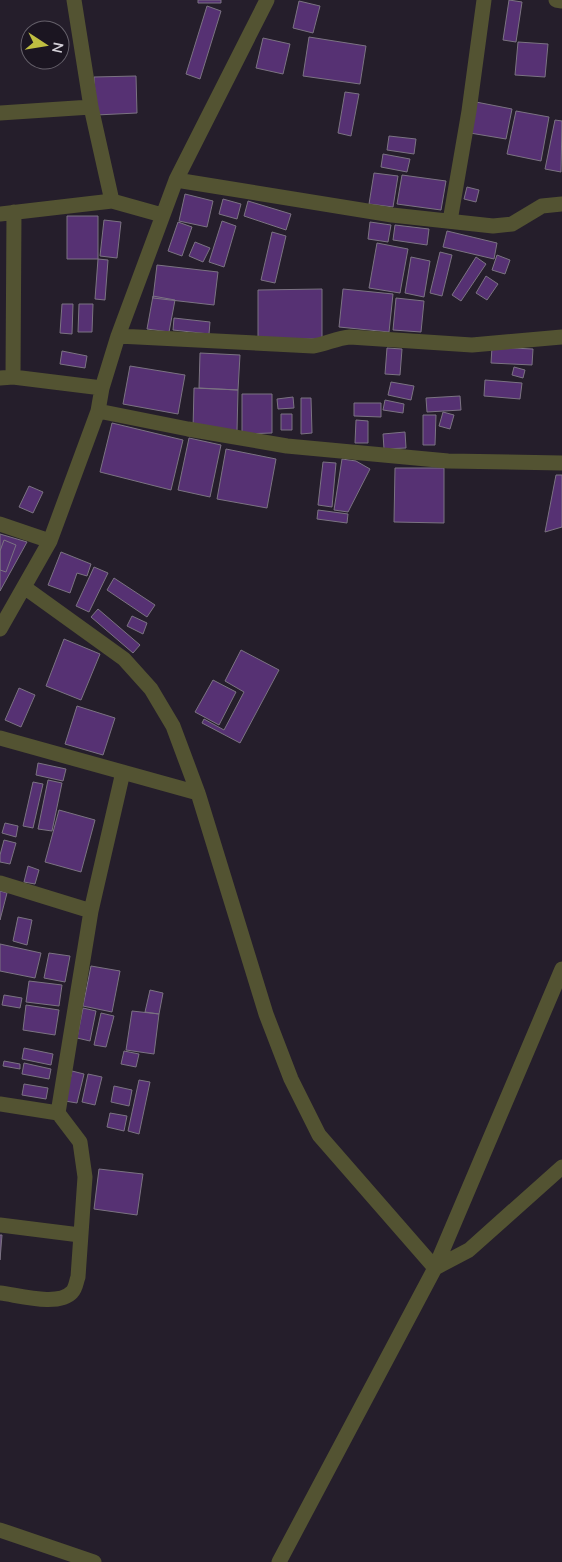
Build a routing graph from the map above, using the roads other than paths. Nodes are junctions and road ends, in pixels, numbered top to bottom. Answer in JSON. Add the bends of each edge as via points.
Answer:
{"nodes":[{"id":1,"x":74,"y":0,"type":"edge"},
{"id":2,"x":267,"y":0,"type":"edge"},
{"id":3,"x":484,"y":0,"type":"edge"},
{"id":4,"x":556,"y":0,"type":"edge"},
{"id":5,"x":562,"y":1,"type":"edge"},
{"id":6,"x":91,"y":107,"type":"junction"},
{"id":7,"x":0,"y":113,"type":"edge"},
{"id":8,"x":176,"y":180,"type":"junction"},
{"id":9,"x":112,"y":202,"type":"junction"},
{"id":10,"x":562,"y":204,"type":"edge"},
{"id":11,"x":7,"y":213,"type":"edge"},
{"id":12,"x":162,"y":215,"type":"junction"},
{"id":13,"x":450,"y":221,"type":"junction"},
{"id":14,"x":118,"y":336,"type":"junction"},
{"id":15,"x":562,"y":337,"type":"edge"},
{"id":16,"x":6,"y":378,"type":"edge"},
{"id":17,"x":102,"y":388,"type":"junction"},
{"id":18,"x":98,"y":411,"type":"junction"},
{"id":19,"x":562,"y":463,"type":"edge"},
{"id":20,"x":0,"y":524,"type":"edge"},
{"id":21,"x":50,"y":541,"type":"junction"},
{"id":22,"x":24,"y":587,"type":"junction"},
{"id":23,"x":0,"y":629,"type":"edge"},
{"id":24,"x":0,"y":738,"type":"edge"},
{"id":25,"x":123,"y":772,"type":"junction"},
{"id":26,"x":198,"y":793,"type":"junction"},
{"id":27,"x":0,"y":883,"type":"edge"},
{"id":28,"x":91,"y":911,"type":"junction"},
{"id":29,"x":562,"y":968,"type":"edge"},
{"id":30,"x":0,"y":1104,"type":"edge"},
{"id":31,"x":58,"y":1113,"type":"junction"},
{"id":32,"x":562,"y":1167,"type":"edge"},
{"id":33,"x":0,"y":1225,"type":"edge"},
{"id":34,"x":80,"y":1235,"type":"junction"},
{"id":35,"x":435,"y":1268,"type":"junction"},
{"id":36,"x":0,"y":1293,"type":"edge"},
{"id":37,"x":0,"y":1530,"type":"edge"},
{"id":38,"x":94,"y":1562,"type":"edge"},
{"id":39,"x":278,"y":1562,"type":"edge"}],
"edges":[{"from":1,"to":6,"type":"street"},
{"from":2,"to":8,"type":"street"},
{"from":3,"to":13,"type":"street"},
{"from":4,"to":5,"type":"street"},
{"from":6,"to":7,"type":"street"},
{"from":6,"to":9,"type":"street"},
{"from":8,"to":12,"type":"street"},
{"from":8,"to":13,"type":"street"},
{"from":9,"to":11,"type":"street"},
{"from":9,"to":12,"type":"street"},
{"from":10,"to":13,"type":"street","via":[[542,206],[512,224],[493,226]]},
{"from":11,"to":16,"type":"street"},
{"from":12,"to":14,"type":"street"},
{"from":14,"to":15,"type":"street","via":[[313,346],[350,337],[472,345]]},
{"from":14,"to":17,"type":"street"},
{"from":16,"to":17,"type":"street"},
{"from":17,"to":18,"type":"street"},
{"from":18,"to":19,"type":"street","via":[[287,446],[448,461]]},
{"from":18,"to":21,"type":"street"},
{"from":20,"to":21,"type":"street"},
{"from":21,"to":22,"type":"street"},
{"from":22,"to":23,"type":"street"},
{"from":22,"to":26,"type":"street","via":[[124,659],[151,689],[174,726]]},
{"from":24,"to":25,"type":"street"},
{"from":25,"to":26,"type":"street"},
{"from":25,"to":28,"type":"street"},
{"from":26,"to":35,"type":"street","via":[[266,1014],[291,1079],[319,1135]]},
{"from":27,"to":28,"type":"street"},
{"from":28,"to":31,"type":"street"},
{"from":29,"to":35,"type":"street"},
{"from":30,"to":31,"type":"street"},
{"from":31,"to":34,"type":"street","via":[[80,1142],[85,1177]]},
{"from":32,"to":35,"type":"street","via":[[469,1250]]},
{"from":33,"to":34,"type":"street"},
{"from":34,"to":36,"type":"street","via":[[78,1277],[74,1290],[66,1297],[52,1300]]},
{"from":35,"to":39,"type":"street"},
{"from":37,"to":38,"type":"street"}]}
